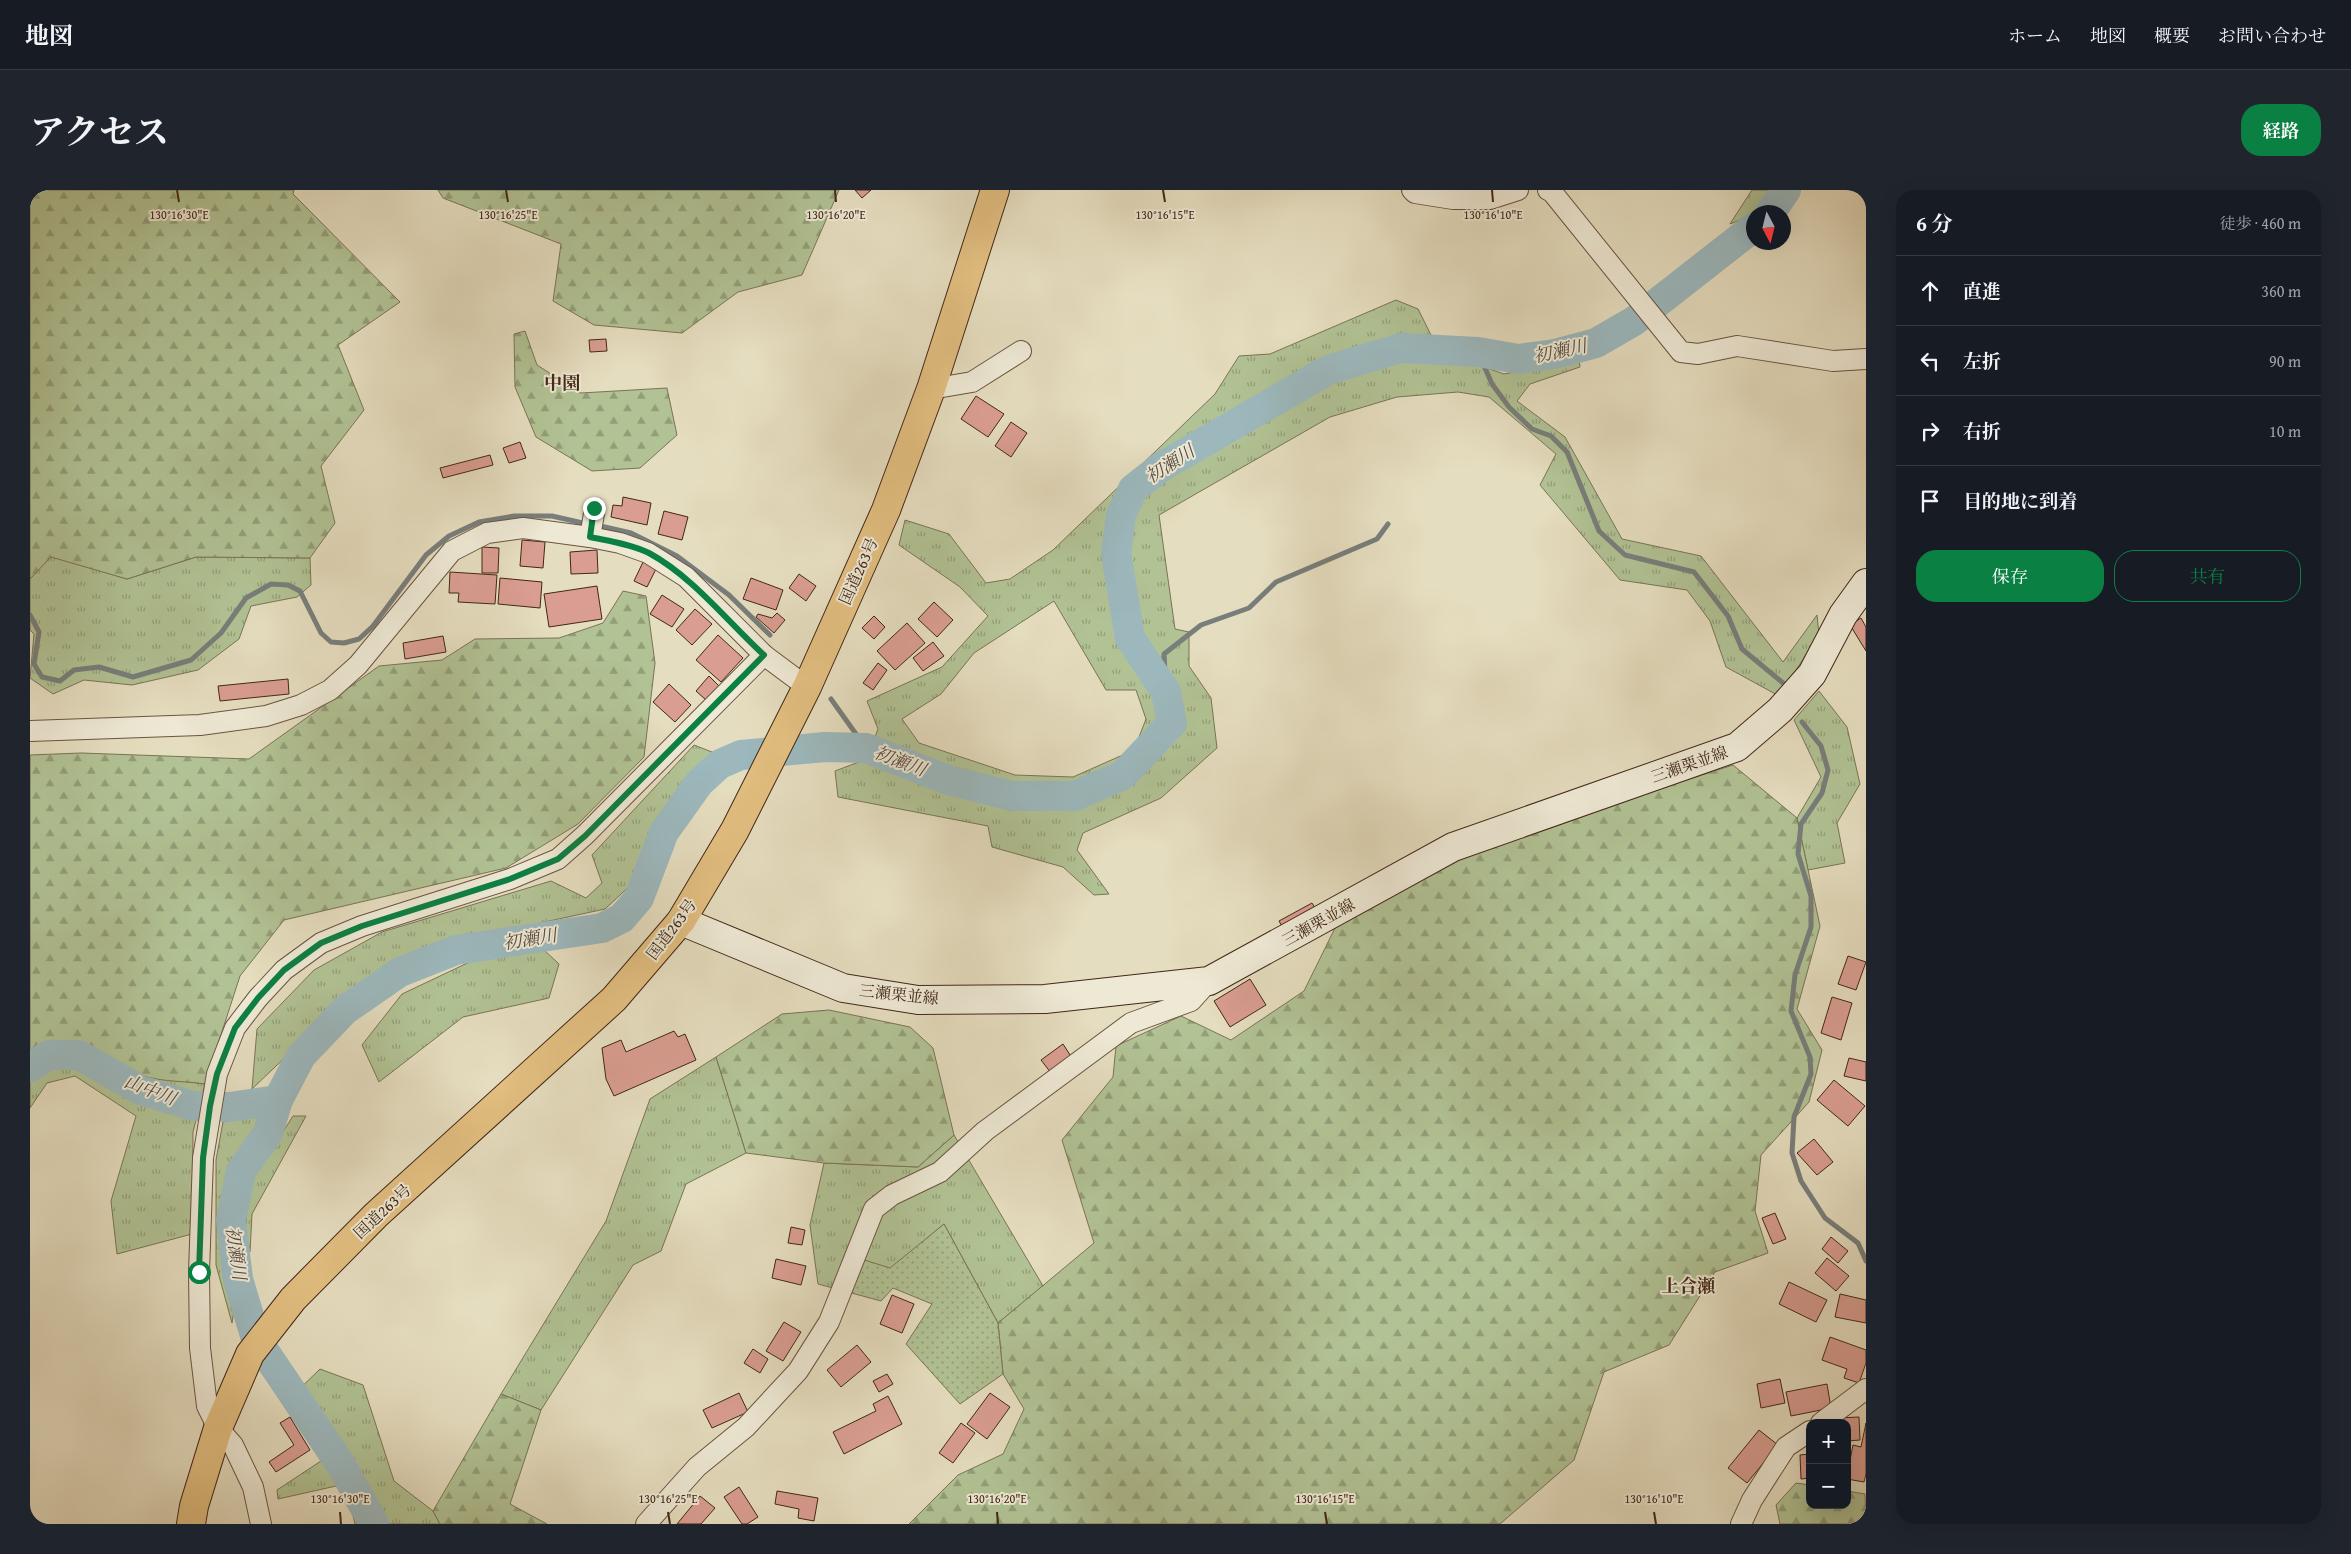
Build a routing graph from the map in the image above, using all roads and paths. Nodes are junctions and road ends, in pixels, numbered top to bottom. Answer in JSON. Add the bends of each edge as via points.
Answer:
{"nodes":[{"id":1,"x":995,"y":190,"type":"edge"},
{"id":2,"x":1412,"y":190,"type":"edge"},
{"id":3,"x":1518,"y":190,"type":"edge"},
{"id":4,"x":1548,"y":190,"type":"edge"},
{"id":5,"x":1021,"y":351,"type":"dead end"},
{"id":6,"x":1866,"y":359,"type":"edge"},
{"id":7,"x":932,"y":389,"type":"junction"},
{"id":8,"x":594,"y":508,"type":"dead end"},
{"id":9,"x":590,"y":537,"type":"junction"},
{"id":10,"x":1866,"y":583,"type":"edge"},
{"id":11,"x":764,"y":655,"type":"junction"},
{"id":12,"x":807,"y":687,"type":"junction"},
{"id":13,"x":30,"y":731,"type":"edge"},
{"id":14,"x":680,"y":921,"type":"junction"},
{"id":15,"x":1209,"y":981,"type":"junction"},
{"id":16,"x":1865,"y":1392,"type":"edge"},
{"id":17,"x":1827,"y":1419,"type":"edge"},
{"id":18,"x":218,"y":1428,"type":"junction"},
{"id":19,"x":1806,"y":1433,"type":"edge"},
{"id":20,"x":191,"y":1524,"type":"edge"},
{"id":21,"x":261,"y":1524,"type":"edge"},
{"id":22,"x":646,"y":1524,"type":"edge"},
{"id":23,"x":1741,"y":1524,"type":"edge"}],
"edges":[{"from":1,"to":7,"type":"highway","name":"国道263号"},
{"from":2,"to":3,"type":"street","via":[[1453,199],[1490,199]]},
{"from":4,"to":6,"type":"street","via":[[1681,352],[1698,354],[1736,346],[1833,361]]},
{"from":5,"to":7,"type":"street","via":[[972,382]]},
{"from":7,"to":12,"type":"highway","name":"国道263号","via":[[886,510]]},
{"from":8,"to":9,"type":"street"},
{"from":9,"to":11,"type":"street","via":[[648,553],[686,577]]},
{"from":9,"to":13,"type":"street","via":[[523,528],[487,533],[452,551],[358,666],[330,690],[300,705],[266,716],[200,725]]},
{"from":10,"to":15,"type":"main road","name":"三瀬栗並線","via":[[1843,615],[1812,674],[1780,710],[1737,747],[1452,847]]},
{"from":11,"to":12,"type":"street"},
{"from":11,"to":18,"type":"street","via":[[585,836],[558,859],[510,879],[362,926],[321,943],[284,970],[235,1028],[217,1074],[203,1158],[200,1348],[207,1406]]},
{"from":12,"to":14,"type":"highway","name":"国道263号","via":[[735,830]]},
{"from":14,"to":15,"type":"main road","name":"三瀬栗並線","via":[[843,988],[918,1000],[1045,999]]},
{"from":14,"to":18,"type":"highway","name":"国道263号","via":[[614,999],[376,1215],[292,1299],[250,1354]]},
{"from":15,"to":22,"type":"street","via":[[1191,1001],[1131,1023],[986,1132],[940,1172],[892,1195],[874,1209],[829,1322],[798,1371],[746,1427],[697,1468]]},
{"from":16,"to":17,"type":"street"},
{"from":18,"to":20,"type":"highway","name":"国道263号"},
{"from":18,"to":21,"type":"street","via":[[233,1446],[253,1487]]},
{"from":19,"to":23,"type":"street","via":[[1786,1447],[1752,1500]]}]}
